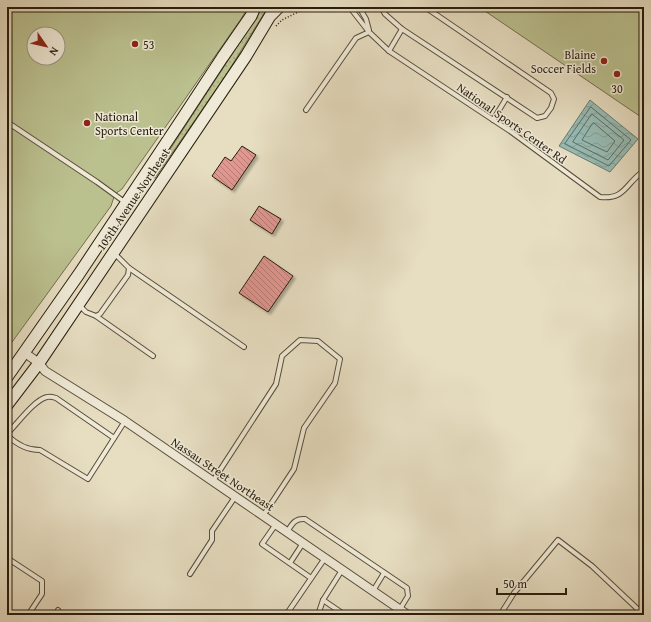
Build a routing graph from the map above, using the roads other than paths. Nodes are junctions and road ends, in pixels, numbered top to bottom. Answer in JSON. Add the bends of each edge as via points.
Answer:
{"nodes":[{"id":1,"x":255,"y":7,"type":"edge"},
{"id":2,"x":279,"y":7,"type":"edge"},
{"id":3,"x":346,"y":7,"type":"edge"},
{"id":4,"x":359,"y":7,"type":"edge"},
{"id":5,"x":381,"y":7,"type":"edge"},
{"id":6,"x":425,"y":7,"type":"edge"},
{"id":7,"x":402,"y":29,"type":"junction"},
{"id":8,"x":369,"y":32,"type":"junction"},
{"id":9,"x":389,"y":51,"type":"junction"},
{"id":10,"x":507,"y":97,"type":"junction"},
{"id":11,"x":306,"y":110,"type":"dead end"},
{"id":12,"x":494,"y":120,"type":"junction"},
{"id":13,"x":7,"y":122,"type":"edge"},
{"id":14,"x":644,"y":171,"type":"edge"},
{"id":15,"x":126,"y":203,"type":"junction"},
{"id":16,"x":113,"y":252,"type":"junction"},
{"id":17,"x":129,"y":268,"type":"junction"},
{"id":18,"x":78,"y":305,"type":"junction"},
{"id":19,"x":96,"y":316,"type":"junction"},
{"id":20,"x":244,"y":346,"type":"dead end"},
{"id":21,"x":25,"y":353,"type":"junction"},
{"id":22,"x":154,"y":356,"type":"dead end"},
{"id":23,"x":39,"y":363,"type":"junction"},
{"id":24,"x":7,"y":377,"type":"edge"},
{"id":25,"x":7,"y":405,"type":"edge"},
{"id":26,"x":125,"y":421,"type":"junction"},
{"id":27,"x":7,"y":435,"type":"edge"},
{"id":28,"x":114,"y":438,"type":"junction"},
{"id":29,"x":213,"y":481,"type":"junction"},
{"id":30,"x":236,"y":497,"type":"junction"},
{"id":31,"x":263,"y":516,"type":"junction"},
{"id":32,"x":276,"y":524,"type":"junction"},
{"id":33,"x":287,"y":532,"type":"junction"},
{"id":34,"x":303,"y":543,"type":"junction"},
{"id":35,"x":7,"y":558,"type":"edge"},
{"id":36,"x":325,"y":558,"type":"junction"},
{"id":37,"x":290,"y":563,"type":"junction"},
{"id":38,"x":342,"y":570,"type":"junction"},
{"id":39,"x":384,"y":573,"type":"junction"},
{"id":40,"x":190,"y":574,"type":"dead end"},
{"id":41,"x":311,"y":578,"type":"junction"},
{"id":42,"x":373,"y":591,"type":"junction"},
{"id":43,"x":323,"y":600,"type":"junction"},
{"id":44,"x":58,"y":610,"type":"dead end"},
{"id":45,"x":403,"y":613,"type":"edge"},
{"id":46,"x":28,"y":615,"type":"edge"},
{"id":47,"x":55,"y":615,"type":"edge"},
{"id":48,"x":286,"y":615,"type":"edge"},
{"id":49,"x":318,"y":615,"type":"edge"},
{"id":50,"x":345,"y":615,"type":"edge"},
{"id":51,"x":500,"y":615,"type":"edge"},
{"id":52,"x":644,"y":615,"type":"edge"}],
"edges":[{"from":1,"to":15,"type":"street","name":"105th Avenue Northeast"},
{"from":2,"to":16,"type":"street","name":"105th Avenue Northeast","via":[[270,16],[246,56]]},
{"from":3,"to":8,"type":"lane","name":"National Sports Center Rd"},
{"from":4,"to":8,"type":"lane","via":[[366,19]]},
{"from":5,"to":7,"type":"lane"},
{"from":6,"to":10,"type":"lane","via":[[551,93],[554,99],[545,116],[537,118]]},
{"from":7,"to":9,"type":"lane"},
{"from":7,"to":10,"type":"lane"},
{"from":8,"to":9,"type":"lane","name":"National Sports Center Rd"},
{"from":8,"to":11,"type":"lane","via":[[356,38]]},
{"from":9,"to":12,"type":"lane","name":"National Sports Center Rd"},
{"from":10,"to":12,"type":"lane"},
{"from":12,"to":14,"type":"lane","name":"National Sports Center Rd","via":[[600,197],[611,198],[624,191]]},
{"from":13,"to":15,"type":"lane"},
{"from":15,"to":21,"type":"street","name":"105th Avenue Northeast"},
{"from":16,"to":17,"type":"lane"},
{"from":16,"to":18,"type":"street","name":"105th Avenue Northeast"},
{"from":17,"to":19,"type":"lane","via":[[128,275]]},
{"from":17,"to":20,"type":"lane"},
{"from":18,"to":19,"type":"lane"},
{"from":18,"to":23,"type":"street","name":"105th Avenue Northeast"},
{"from":19,"to":22,"type":"lane"},
{"from":21,"to":23,"type":"street","name":"Nassau Street Northeast"},
{"from":21,"to":24,"type":"street","name":"105th Avenue Northeast"},
{"from":23,"to":25,"type":"street","name":"105th Avenue Northeast"},
{"from":23,"to":26,"type":"street","name":"Nassau Street Northeast","via":[[45,371]]},
{"from":26,"to":28,"type":"lane"},
{"from":26,"to":29,"type":"street","name":"Nassau Street Northeast"},
{"from":27,"to":28,"type":"lane","via":[[37,402],[49,396],[56,398]]},
{"from":27,"to":28,"type":"lane","via":[[24,448],[40,450],[88,478]]},
{"from":29,"to":30,"type":"street","name":"Nassau Street Northeast"},
{"from":29,"to":31,"type":"lane","via":[[276,384],[282,356],[300,340],[318,341],[340,359],[335,383],[304,428],[294,469]]},
{"from":30,"to":31,"type":"street","name":"Nassau Street Northeast"},
{"from":30,"to":40,"type":"lane","via":[[212,531],[212,540]]},
{"from":31,"to":32,"type":"street","name":"Nassau Street Northeast"},
{"from":32,"to":33,"type":"street","name":"Nassau Street Northeast"},
{"from":32,"to":37,"type":"lane","via":[[262,544]]},
{"from":33,"to":34,"type":"street","name":"Nassau Street Northeast"},
{"from":33,"to":39,"type":"lane","via":[[295,520],[305,519]]},
{"from":34,"to":36,"type":"street","name":"Nassau Street Northeast"},
{"from":34,"to":37,"type":"lane"},
{"from":35,"to":46,"type":"lane","via":[[42,581],[42,594]]},
{"from":36,"to":38,"type":"street","name":"Nassau Street Northeast"},
{"from":36,"to":41,"type":"lane"},
{"from":37,"to":41,"type":"lane"},
{"from":38,"to":42,"type":"street","name":"Nassau Street Northeast"},
{"from":38,"to":43,"type":"lane"},
{"from":39,"to":42,"type":"lane"},
{"from":39,"to":45,"type":"lane","via":[[407,588],[408,596]]},
{"from":41,"to":48,"type":"lane"},
{"from":42,"to":45,"type":"street","name":"Nassau Street Northeast"},
{"from":43,"to":49,"type":"lane"},
{"from":43,"to":50,"type":"lane"},
{"from":44,"to":47,"type":"lane"},
{"from":51,"to":52,"type":"lane","via":[[514,593],[558,540],[592,566]]}]}
